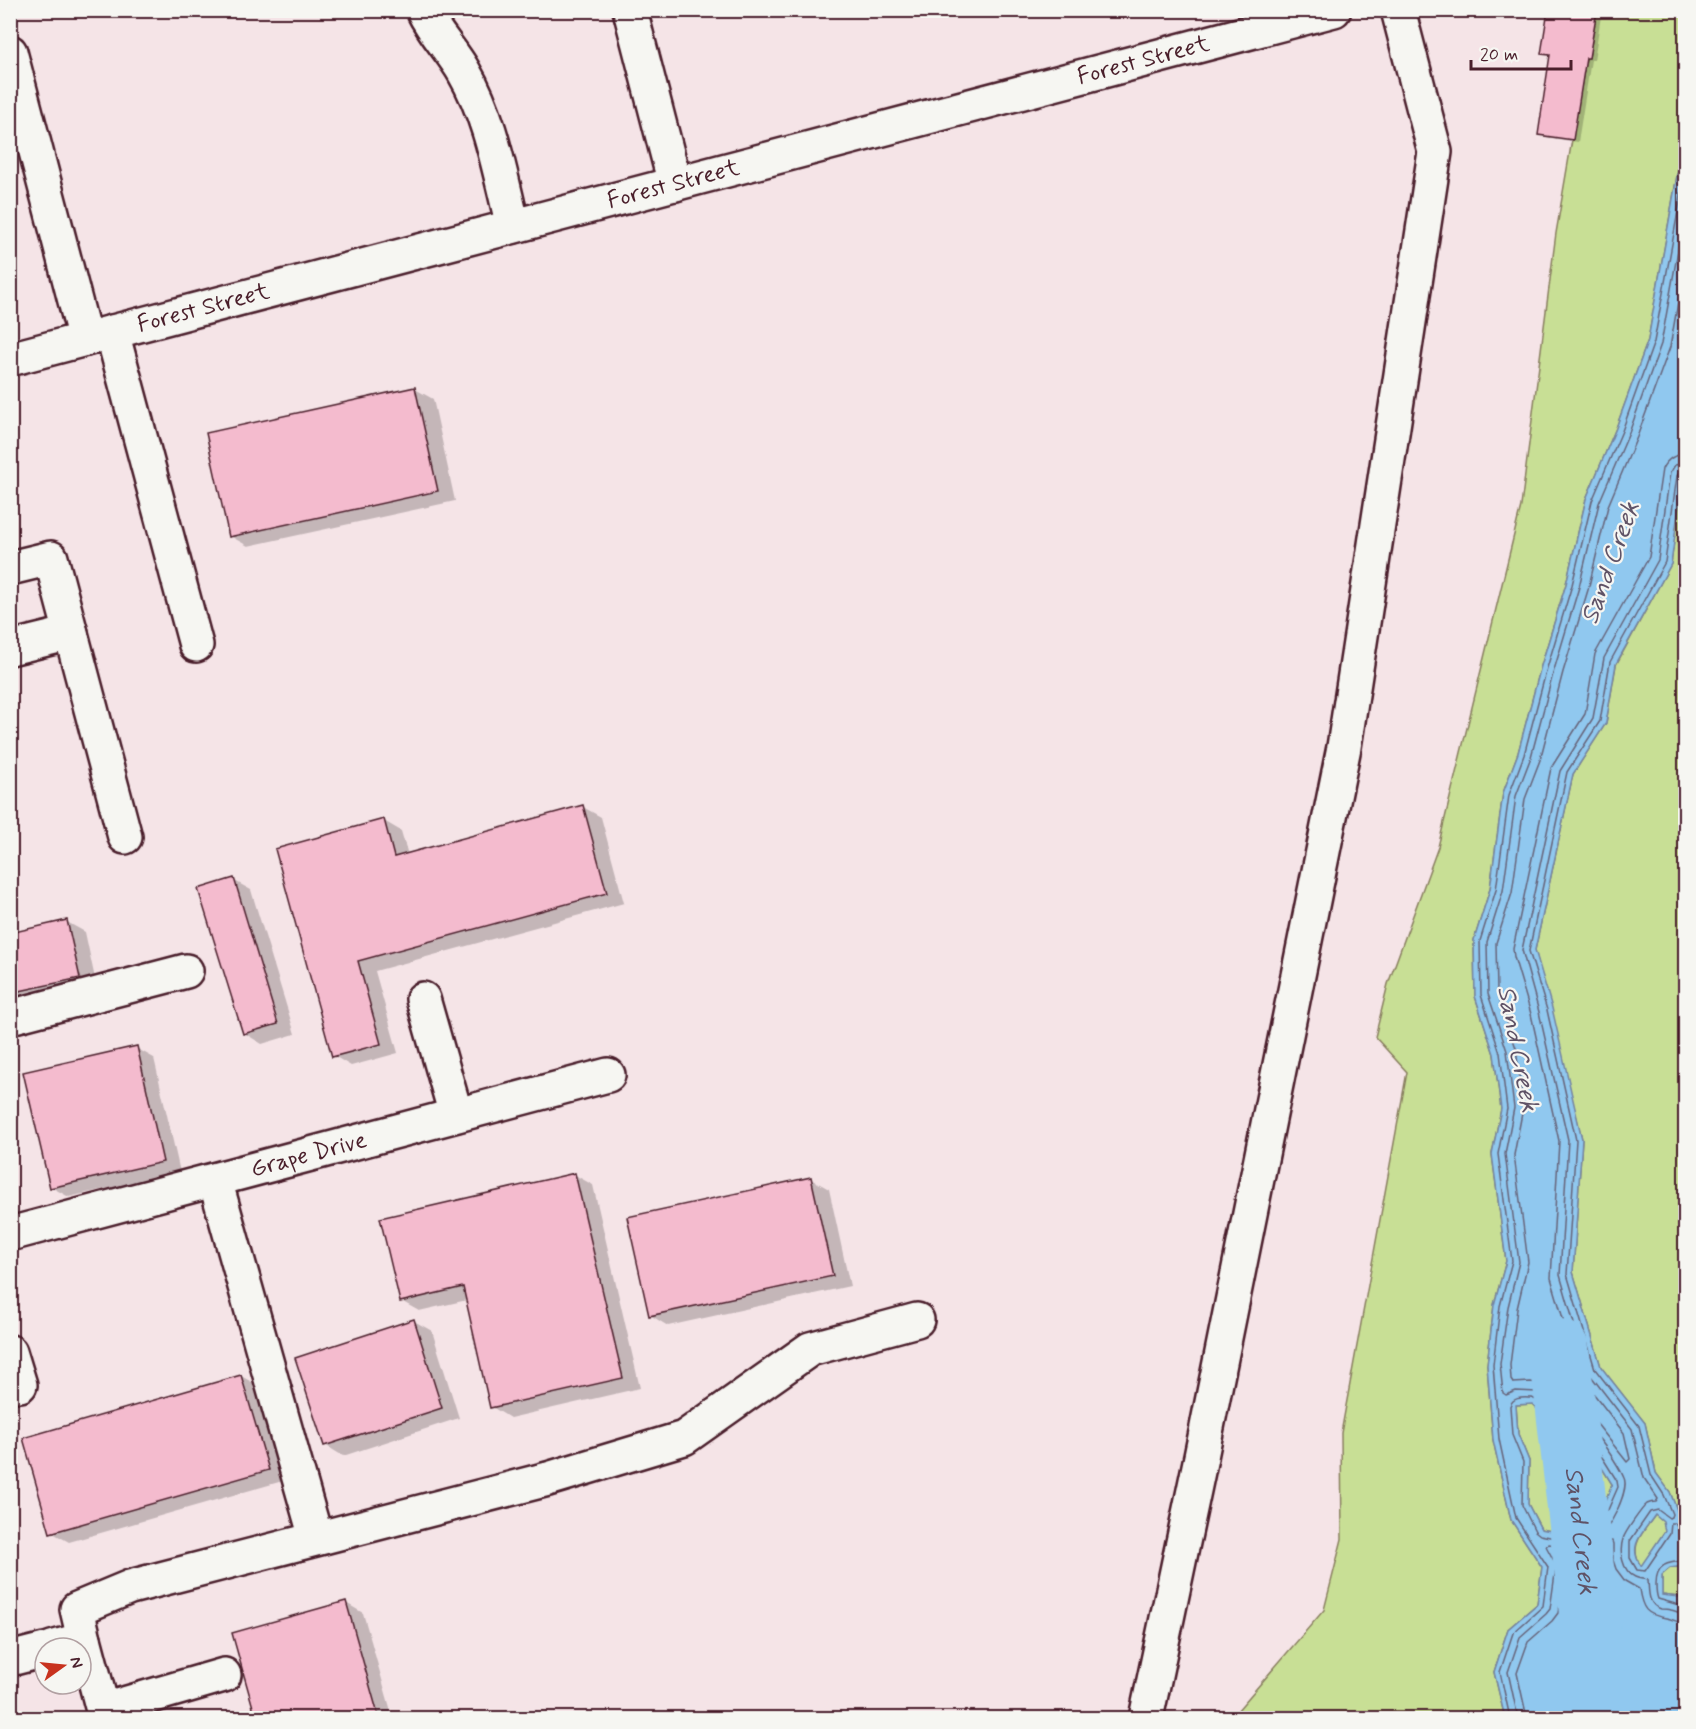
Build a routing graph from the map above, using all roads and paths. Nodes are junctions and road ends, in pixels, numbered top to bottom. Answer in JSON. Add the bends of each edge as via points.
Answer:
{"nodes":[{"id":1,"x":423,"y":10,"type":"edge"},
{"id":2,"x":630,"y":10,"type":"edge"},
{"id":3,"x":1334,"y":10,"type":"edge"},
{"id":4,"x":1398,"y":10,"type":"edge"},
{"id":5,"x":10,"y":52,"type":"edge"},
{"id":6,"x":675,"y":184,"type":"junction"},
{"id":7,"x":513,"y":226,"type":"junction"},
{"id":8,"x":98,"y":336,"type":"junction"},
{"id":9,"x":10,"y":359,"type":"edge"},
{"id":10,"x":10,"y":568,"type":"edge"},
{"id":11,"x":71,"y":633,"type":"junction"},
{"id":12,"x":196,"y":645,"type":"dead end"},
{"id":13,"x":10,"y":648,"type":"edge"},
{"id":14,"x":125,"y":837,"type":"dead end"},
{"id":15,"x":186,"y":971,"type":"dead end"},
{"id":16,"x":423,"y":999,"type":"dead end"},
{"id":17,"x":10,"y":1017,"type":"edge"},
{"id":18,"x":608,"y":1075,"type":"dead end"},
{"id":19,"x":456,"y":1116,"type":"junction"},
{"id":20,"x":215,"y":1180,"type":"junction"},
{"id":21,"x":10,"y":1234,"type":"edge"},
{"id":22,"x":917,"y":1320,"type":"dead end"},
{"id":23,"x":10,"y":1352,"type":"edge"},
{"id":24,"x":20,"y":1385,"type":"dead end"},
{"id":25,"x":316,"y":1538,"type":"junction"},
{"id":26,"x":83,"y":1636,"type":"edge"},
{"id":27,"x":33,"y":1653,"type":"edge"},
{"id":28,"x":10,"y":1659,"type":"edge"},
{"id":29,"x":93,"y":1673,"type":"edge"},
{"id":30,"x":224,"y":1675,"type":"dead end"},
{"id":31,"x":104,"y":1714,"type":"edge"},
{"id":32,"x":1146,"y":1719,"type":"edge"}],
"edges":[{"from":1,"to":7,"type":"street","via":[[464,72],[485,119]]},
{"from":2,"to":6,"type":"street"},
{"from":3,"to":6,"type":"street","name":"Forest Street"},
{"from":4,"to":32,"type":"street","via":[[1435,152],[1344,747]]},
{"from":5,"to":8,"type":"street"},
{"from":6,"to":7,"type":"street","name":"Forest Street"},
{"from":7,"to":8,"type":"street","name":"Forest Street"},
{"from":8,"to":9,"type":"street","name":"Forest Street"},
{"from":8,"to":12,"type":"street"},
{"from":10,"to":11,"type":"street","via":[[51,558]]},
{"from":11,"to":13,"type":"street"},
{"from":11,"to":14,"type":"street"},
{"from":15,"to":17,"type":"street"},
{"from":16,"to":19,"type":"street"},
{"from":18,"to":19,"type":"street","name":"Grape Drive"},
{"from":19,"to":20,"type":"street","name":"Grape Drive"},
{"from":20,"to":21,"type":"street","name":"Grape Drive"},
{"from":20,"to":25,"type":"street"},
{"from":22,"to":25,"type":"street","via":[[810,1349],[684,1438],[548,1479]]},
{"from":23,"to":24,"type":"street"},
{"from":25,"to":26,"type":"street","via":[[130,1587],[77,1609]]},
{"from":27,"to":28,"type":"street"},
{"from":29,"to":31,"type":"street"},
{"from":30,"to":31,"type":"street"}]}
